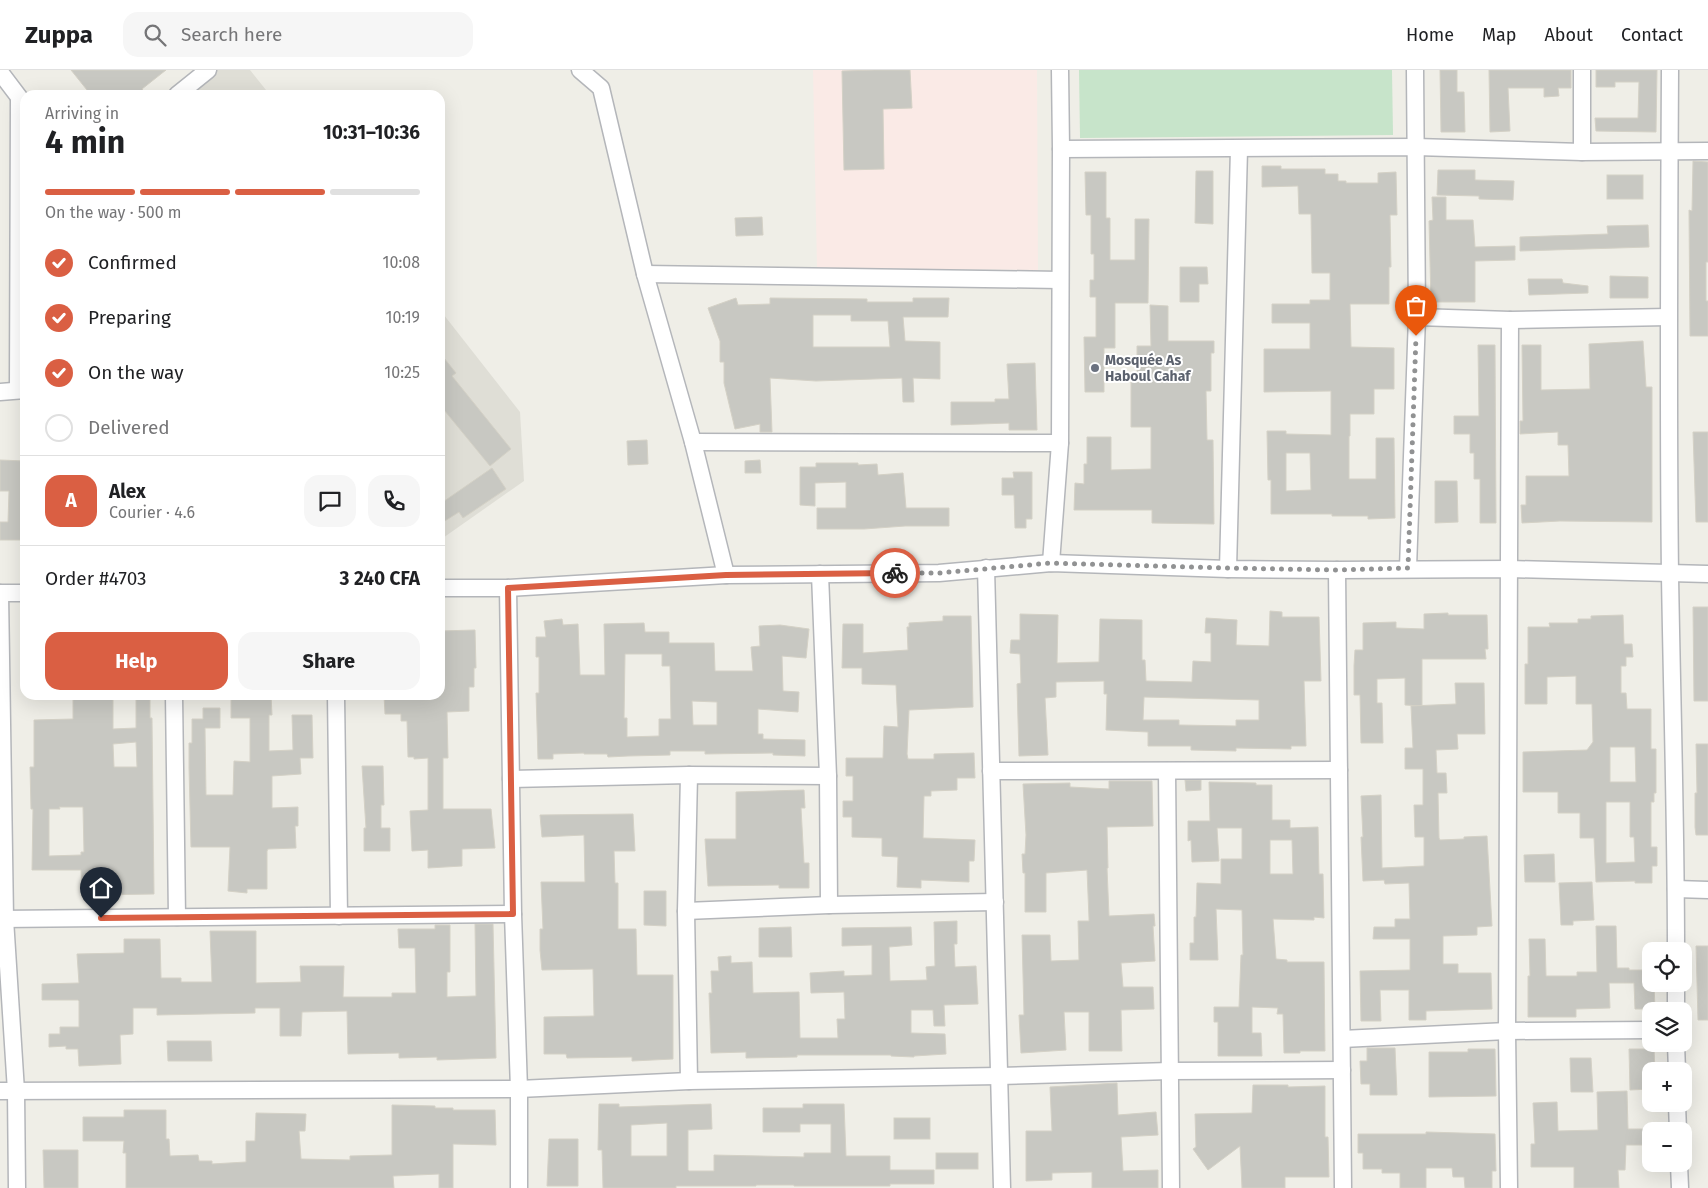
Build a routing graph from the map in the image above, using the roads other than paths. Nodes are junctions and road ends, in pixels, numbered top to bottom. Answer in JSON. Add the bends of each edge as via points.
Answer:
{"nodes":[{"id":1,"x":580,"y":70,"type":"edge"},
{"id":2,"x":1060,"y":70,"type":"edge"},
{"id":3,"x":1415,"y":70,"type":"edge"},
{"id":4,"x":1582,"y":70,"type":"edge"},
{"id":5,"x":1670,"y":70,"type":"edge"},
{"id":6,"x":203,"y":71,"type":"edge"},
{"id":7,"x":0,"y":72,"type":"edge"},
{"id":8,"x":182,"y":90,"type":"edge"},
{"id":9,"x":20,"y":98,"type":"edge"},
{"id":10,"x":1416,"y":147,"type":"junction"},
{"id":11,"x":1239,"y":148,"type":"junction"},
{"id":12,"x":1061,"y":149,"type":"junction"},
{"id":13,"x":1669,"y":151,"type":"junction"},
{"id":14,"x":1708,"y":151,"type":"edge"},
{"id":15,"x":1582,"y":152,"type":"junction"},
{"id":16,"x":645,"y":274,"type":"junction"},
{"id":17,"x":1060,"y":280,"type":"junction"},
{"id":18,"x":1417,"y":317,"type":"junction"},
{"id":19,"x":1668,"y":317,"type":"junction"},
{"id":20,"x":1510,"y":320,"type":"junction"},
{"id":21,"x":20,"y":390,"type":"edge"},
{"id":22,"x":0,"y":392,"type":"edge"},
{"id":23,"x":693,"y":442,"type":"junction"},
{"id":24,"x":1060,"y":443,"type":"junction"},
{"id":25,"x":1051,"y":563,"type":"junction"},
{"id":26,"x":986,"y":568,"type":"junction"},
{"id":27,"x":1228,"y":568,"type":"junction"},
{"id":28,"x":1408,"y":568,"type":"junction"},
{"id":29,"x":1510,"y":569,"type":"junction"},
{"id":30,"x":1337,"y":570,"type":"junction"},
{"id":31,"x":820,"y":574,"type":"junction"},
{"id":32,"x":1670,"y":574,"type":"junction"},
{"id":33,"x":1708,"y":574,"type":"edge"},
{"id":34,"x":726,"y":575,"type":"junction"},
{"id":35,"x":445,"y":588,"type":"edge"},
{"id":36,"x":508,"y":588,"type":"junction"},
{"id":37,"x":0,"y":593,"type":"edge"},
{"id":38,"x":20,"y":593,"type":"edge"},
{"id":39,"x":174,"y":700,"type":"edge"},
{"id":40,"x":336,"y":700,"type":"edge"},
{"id":41,"x":1167,"y":770,"type":"junction"},
{"id":42,"x":1339,"y":770,"type":"junction"},
{"id":43,"x":991,"y":771,"type":"junction"},
{"id":44,"x":689,"y":775,"type":"junction"},
{"id":45,"x":828,"y":776,"type":"junction"},
{"id":46,"x":511,"y":779,"type":"junction"},
{"id":47,"x":1676,"y":889,"type":"junction"},
{"id":48,"x":1708,"y":890,"type":"edge"},
{"id":49,"x":994,"y":902,"type":"junction"},
{"id":50,"x":829,"y":905,"type":"junction"},
{"id":51,"x":686,"y":911,"type":"junction"},
{"id":52,"x":513,"y":914,"type":"junction"},
{"id":53,"x":339,"y":916,"type":"junction"},
{"id":54,"x":177,"y":917,"type":"junction"},
{"id":55,"x":3,"y":919,"type":"edge"},
{"id":56,"x":1676,"y":942,"type":"edge"},
{"id":57,"x":1642,"y":1030,"type":"edge"},
{"id":58,"x":1507,"y":1031,"type":"junction"},
{"id":59,"x":1342,"y":1039,"type":"junction"},
{"id":60,"x":1342,"y":1070,"type":"junction"},
{"id":61,"x":1170,"y":1071,"type":"junction"},
{"id":62,"x":999,"y":1076,"type":"junction"},
{"id":63,"x":689,"y":1081,"type":"junction"},
{"id":64,"x":519,"y":1089,"type":"junction"},
{"id":65,"x":0,"y":1091,"type":"edge"},
{"id":66,"x":16,"y":1091,"type":"junction"},
{"id":67,"x":1679,"y":1172,"type":"edge"},
{"id":68,"x":17,"y":1188,"type":"edge"},
{"id":69,"x":519,"y":1188,"type":"edge"},
{"id":70,"x":1002,"y":1188,"type":"edge"},
{"id":71,"x":1171,"y":1188,"type":"edge"},
{"id":72,"x":1343,"y":1188,"type":"edge"},
{"id":73,"x":1509,"y":1188,"type":"edge"},
{"id":74,"x":1680,"y":1188,"type":"edge"}],
"edges":[{"from":1,"to":16,"type":"street","via":[[601,88]]},
{"from":2,"to":12,"type":"street"},
{"from":3,"to":10,"type":"street"},
{"from":4,"to":15,"type":"street"},
{"from":5,"to":13,"type":"street"},
{"from":6,"to":8,"type":"street"},
{"from":7,"to":9,"type":"street"},
{"from":10,"to":11,"type":"street"},
{"from":10,"to":15,"type":"street"},
{"from":10,"to":18,"type":"street"},
{"from":11,"to":12,"type":"street"},
{"from":11,"to":27,"type":"street"},
{"from":12,"to":17,"type":"street"},
{"from":13,"to":14,"type":"street"},
{"from":13,"to":15,"type":"street"},
{"from":13,"to":19,"type":"street"},
{"from":16,"to":17,"type":"street"},
{"from":16,"to":23,"type":"street"},
{"from":17,"to":24,"type":"street"},
{"from":18,"to":20,"type":"street"},
{"from":18,"to":28,"type":"street"},
{"from":19,"to":20,"type":"street"},
{"from":19,"to":32,"type":"street"},
{"from":20,"to":29,"type":"street"},
{"from":21,"to":22,"type":"street"},
{"from":23,"to":24,"type":"street"},
{"from":23,"to":34,"type":"street"},
{"from":24,"to":25,"type":"street"},
{"from":25,"to":26,"type":"street"},
{"from":25,"to":27,"type":"street"},
{"from":26,"to":31,"type":"street","via":[[939,573]]},
{"from":26,"to":43,"type":"street"},
{"from":27,"to":30,"type":"street"},
{"from":28,"to":29,"type":"street"},
{"from":28,"to":30,"type":"street"},
{"from":29,"to":32,"type":"street"},
{"from":29,"to":58,"type":"street"},
{"from":30,"to":42,"type":"street"},
{"from":31,"to":34,"type":"street"},
{"from":31,"to":45,"type":"street"},
{"from":32,"to":33,"type":"street"},
{"from":32,"to":47,"type":"street"},
{"from":34,"to":36,"type":"street"},
{"from":35,"to":36,"type":"street"},
{"from":36,"to":46,"type":"street"},
{"from":37,"to":38,"type":"street"},
{"from":37,"to":55,"type":"street"},
{"from":39,"to":54,"type":"street"},
{"from":40,"to":53,"type":"street"},
{"from":41,"to":42,"type":"street"},
{"from":41,"to":43,"type":"street"},
{"from":41,"to":61,"type":"street"},
{"from":42,"to":59,"type":"street"},
{"from":43,"to":49,"type":"street"},
{"from":44,"to":45,"type":"street"},
{"from":44,"to":46,"type":"street"},
{"from":44,"to":51,"type":"street"},
{"from":45,"to":50,"type":"street"},
{"from":46,"to":52,"type":"street"},
{"from":47,"to":48,"type":"street"},
{"from":47,"to":56,"type":"street"},
{"from":49,"to":50,"type":"street"},
{"from":49,"to":62,"type":"street"},
{"from":50,"to":51,"type":"street"},
{"from":51,"to":63,"type":"street"},
{"from":52,"to":53,"type":"street"},
{"from":52,"to":64,"type":"street"},
{"from":53,"to":54,"type":"street"},
{"from":54,"to":55,"type":"street"},
{"from":55,"to":66,"type":"street"},
{"from":57,"to":58,"type":"street"},
{"from":58,"to":59,"type":"street"},
{"from":58,"to":73,"type":"street"},
{"from":59,"to":60,"type":"street"},
{"from":60,"to":61,"type":"street"},
{"from":60,"to":72,"type":"street"},
{"from":61,"to":62,"type":"street"},
{"from":61,"to":71,"type":"street"},
{"from":62,"to":63,"type":"street"},
{"from":62,"to":70,"type":"street"},
{"from":63,"to":64,"type":"street"},
{"from":64,"to":66,"type":"street"},
{"from":64,"to":69,"type":"street"},
{"from":65,"to":66,"type":"street"},
{"from":66,"to":68,"type":"street"},
{"from":67,"to":74,"type":"street"}]}
